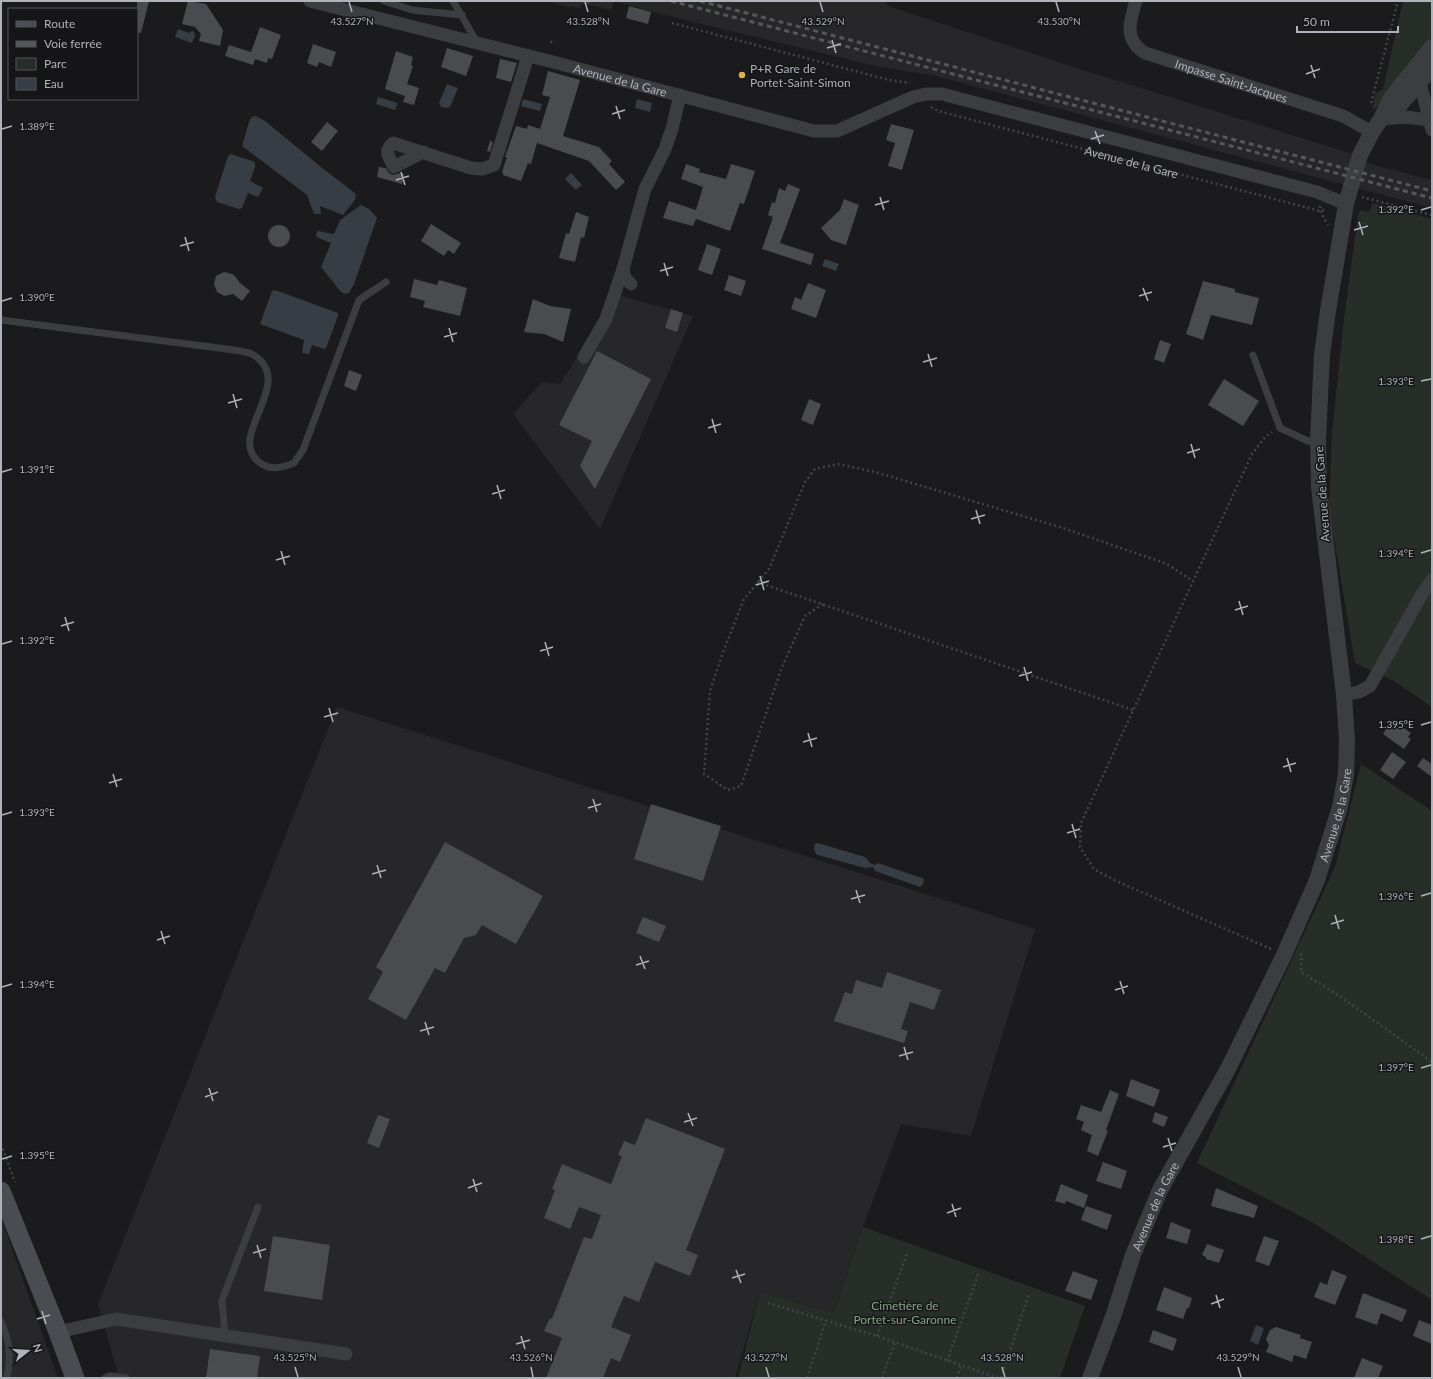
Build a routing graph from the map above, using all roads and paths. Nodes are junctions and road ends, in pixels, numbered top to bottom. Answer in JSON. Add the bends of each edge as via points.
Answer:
{"nodes":[{"id":1,"x":310,"y":1,"type":"edge"},
{"id":2,"x":384,"y":1,"type":"edge"},
{"id":3,"x":453,"y":1,"type":"edge"},
{"id":4,"x":1136,"y":1,"type":"edge"},
{"id":5,"x":1398,"y":1,"type":"edge"},
{"id":6,"x":462,"y":15,"type":"junction"},
{"id":7,"x":672,"y":23,"type":"dead end"},
{"id":8,"x":552,"y":38,"type":"dead end"},
{"id":9,"x":551,"y":43,"type":"dead end"},
{"id":10,"x":478,"y":44,"type":"junction"},
{"id":11,"x":1432,"y":47,"type":"edge"},
{"id":12,"x":528,"y":56,"type":"junction"},
{"id":13,"x":1425,"y":76,"type":"edge"},
{"id":14,"x":926,"y":94,"type":"junction"},
{"id":15,"x":680,"y":96,"type":"junction"},
{"id":16,"x":1372,"y":125,"type":"junction"},
{"id":17,"x":1430,"y":125,"type":"edge"},
{"id":18,"x":423,"y":152,"type":"dead end"},
{"id":19,"x":1350,"y":168,"type":"dead end"},
{"id":20,"x":1345,"y":185,"type":"dead end"},
{"id":21,"x":1353,"y":202,"type":"junction"},
{"id":22,"x":1432,"y":215,"type":"edge"},
{"id":23,"x":623,"y":269,"type":"junction"},
{"id":24,"x":386,"y":282,"type":"dead end"},
{"id":25,"x":631,"y":284,"type":"dead end"},
{"id":26,"x":1,"y":320,"type":"edge"},
{"id":27,"x":1253,"y":355,"type":"dead end"},
{"id":28,"x":584,"y":357,"type":"dead end"},
{"id":29,"x":1280,"y":428,"type":"junction"},
{"id":30,"x":1318,"y":440,"type":"junction"},
{"id":31,"x":1432,"y":580,"type":"edge"},
{"id":32,"x":1193,"y":581,"type":"junction"},
{"id":33,"x":757,"y":582,"type":"junction"},
{"id":34,"x":822,"y":604,"type":"junction"},
{"id":35,"x":1344,"y":695,"type":"junction"},
{"id":36,"x":1133,"y":710,"type":"junction"},
{"id":37,"x":1287,"y":948,"type":"junction"},
{"id":38,"x":1432,"y":1062,"type":"edge"},
{"id":39,"x":1,"y":1191,"type":"edge"},
{"id":40,"x":258,"y":1207,"type":"dead end"},
{"id":41,"x":908,"y":1251,"type":"dead end"},
{"id":42,"x":979,"y":1272,"type":"dead end"},
{"id":43,"x":1029,"y":1293,"type":"dead end"},
{"id":44,"x":768,"y":1303,"type":"dead end"},
{"id":45,"x":826,"y":1320,"type":"junction"},
{"id":46,"x":1,"y":1321,"type":"edge"},
{"id":47,"x":58,"y":1332,"type":"junction"},
{"id":48,"x":225,"y":1336,"type":"junction"},
{"id":49,"x":877,"y":1336,"type":"junction"},
{"id":50,"x":895,"y":1342,"type":"junction"},
{"id":51,"x":346,"y":1354,"type":"dead end"},
{"id":52,"x":947,"y":1361,"type":"junction"},
{"id":53,"x":961,"y":1366,"type":"junction"},
{"id":54,"x":7,"y":1378,"type":"edge"},
{"id":55,"x":74,"y":1378,"type":"edge"},
{"id":56,"x":105,"y":1378,"type":"edge"},
{"id":57,"x":126,"y":1378,"type":"edge"},
{"id":58,"x":807,"y":1378,"type":"edge"},
{"id":59,"x":882,"y":1378,"type":"edge"},
{"id":60,"x":957,"y":1378,"type":"edge"},
{"id":61,"x":998,"y":1378,"type":"edge"},
{"id":62,"x":1001,"y":1378,"type":"edge"},
{"id":63,"x":1090,"y":1378,"type":"edge"}],
"edges":[{"from":1,"to":10,"type":"street","name":"Avenue de la Gare"},
{"from":2,"to":6,"type":"lane","via":[[412,10]]},
{"from":3,"to":6,"type":"lane"},
{"from":4,"to":16,"type":"street","name":"Impasse Saint-Jacques","via":[[1130,31],[1135,45],[1145,53]]},
{"from":5,"to":16,"type":"path","via":[[1369,112]]},
{"from":6,"to":10,"type":"lane"},
{"from":7,"to":14,"type":"path","via":[[889,80],[923,85]]},
{"from":8,"to":9,"type":"path"},
{"from":10,"to":12,"type":"street","name":"Avenue de la Gare"},
{"from":11,"to":13,"type":"street"},
{"from":12,"to":15,"type":"street","name":"Avenue de la Gare"},
{"from":12,"to":18,"type":"street","via":[[494,164],[482,169],[471,168]]},
{"from":13,"to":16,"type":"street","via":[[1391,98]]},
{"from":13,"to":17,"type":"street"},
{"from":14,"to":15,"type":"street","name":"Avenue de la Gare","via":[[913,97],[837,131],[824,132]]},
{"from":14,"to":21,"type":"street","name":"Avenue de la Gare","via":[[942,94]]},
{"from":14,"to":21,"type":"path","name":"Avenue de la Gare","via":[[931,108],[938,111],[1320,212]]},
{"from":15,"to":23,"type":"street","via":[[665,149],[645,189]]},
{"from":16,"to":17,"type":"street","via":[[1406,117]]},
{"from":16,"to":21,"type":"street","via":[[1360,155]]},
{"from":19,"to":20,"type":"path","bridge":true},
{"from":21,"to":22,"type":"path","via":[[1362,197]]},
{"from":21,"to":30,"type":"street","name":"Avenue de la Gare","via":[[1328,311],[1322,355]]},
{"from":23,"to":25,"type":"street","via":[[625,278]]},
{"from":23,"to":28,"type":"street","via":[[606,319]]},
{"from":24,"to":26,"type":"lane","via":[[359,300],[303,450],[294,463],[274,468],[264,466],[255,459],[250,450],[253,426],[266,396],[269,381],[261,362],[251,354]]},
{"from":27,"to":29,"type":"lane"},
{"from":29,"to":30,"type":"lane","via":[[1308,440]]},
{"from":29,"to":32,"type":"path","via":[[1265,437],[1252,454]]},
{"from":30,"to":35,"type":"street","name":"Avenue de la Gare","via":[[1319,487]]},
{"from":31,"to":35,"type":"street","via":[[1370,686],[1359,692]]},
{"from":32,"to":33,"type":"path","via":[[1167,564],[1063,528],[875,472],[838,464],[815,469],[804,482],[769,569]]},
{"from":32,"to":36,"type":"path"},
{"from":33,"to":34,"type":"path"},
{"from":33,"to":34,"type":"path","via":[[744,599],[710,691],[704,774],[728,790],[741,786],[782,667],[806,616]]},
{"from":34,"to":36,"type":"path"},
{"from":35,"to":37,"type":"street","name":"Avenue de la Gare","via":[[1347,749],[1346,774],[1340,807],[1317,880]]},
{"from":36,"to":37,"type":"path","via":[[1081,823],[1080,847],[1094,869],[1114,880]]},
{"from":37,"to":38,"type":"path","via":[[1302,956],[1301,972],[1341,997]]},
{"from":37,"to":63,"type":"street","name":"Avenue de la Gare","via":[[1228,1069],[1160,1190],[1133,1255]]},
{"from":39,"to":47,"type":"main road"},
{"from":40,"to":48,"type":"lane","via":[[222,1300]]},
{"from":41,"to":49,"type":"path"},
{"from":42,"to":52,"type":"path"},
{"from":43,"to":62,"type":"path"},
{"from":44,"to":45,"type":"path"},
{"from":45,"to":49,"type":"path"},
{"from":45,"to":58,"type":"path"},
{"from":46,"to":54,"type":"lane","via":[[8,1337],[10,1360]]},
{"from":47,"to":48,"type":"street","via":[[116,1319]]},
{"from":47,"to":55,"type":"main road"},
{"from":48,"to":51,"type":"street"},
{"from":49,"to":50,"type":"path"},
{"from":50,"to":52,"type":"path"},
{"from":50,"to":59,"type":"path"},
{"from":52,"to":53,"type":"path"},
{"from":53,"to":60,"type":"path"},
{"from":53,"to":61,"type":"path"},
{"from":56,"to":57,"type":"lane"}]}
